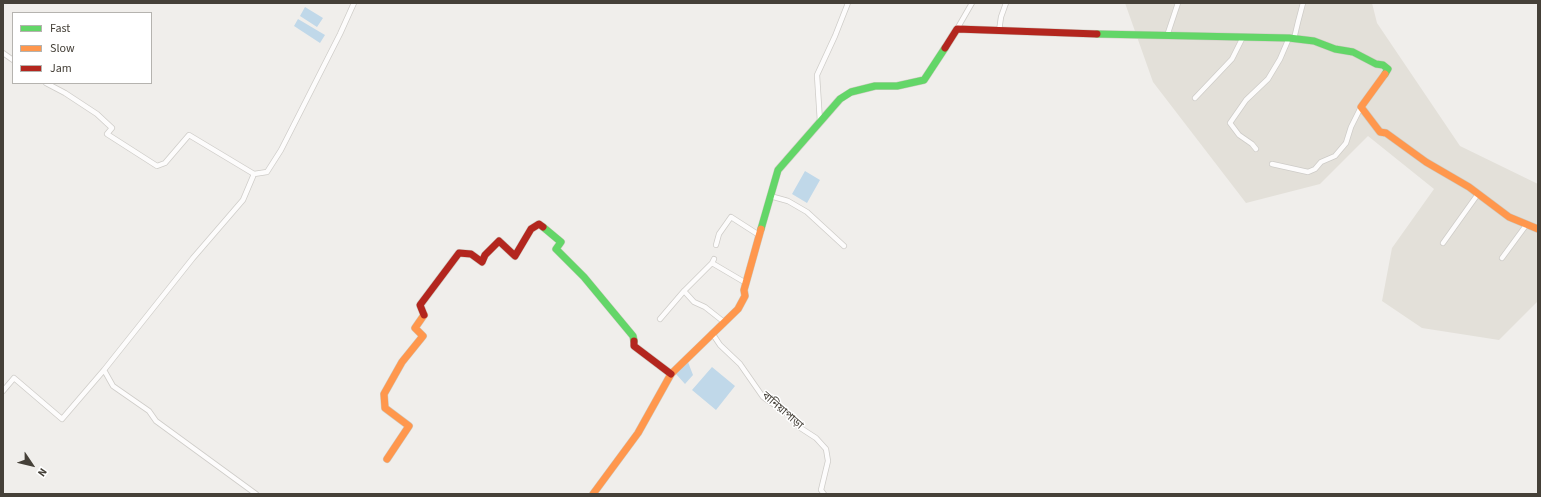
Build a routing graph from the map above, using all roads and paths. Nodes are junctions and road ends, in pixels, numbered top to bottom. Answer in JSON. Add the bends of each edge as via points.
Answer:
{"nodes":[{"id":1,"x":354,"y":3,"type":"edge"},
{"id":2,"x":848,"y":3,"type":"edge"},
{"id":3,"x":972,"y":3,"type":"edge"},
{"id":4,"x":1006,"y":3,"type":"edge"},
{"id":5,"x":1178,"y":3,"type":"edge"},
{"id":6,"x":1303,"y":3,"type":"edge"},
{"id":7,"x":957,"y":29,"type":"junction"},
{"id":8,"x":999,"y":31,"type":"junction"},
{"id":9,"x":1166,"y":36,"type":"junction"},
{"id":10,"x":1243,"y":37,"type":"junction"},
{"id":11,"x":1292,"y":39,"type":"junction"},
{"id":12,"x":3,"y":54,"type":"edge"},
{"id":13,"x":12,"y":59,"type":"edge"},
{"id":14,"x":48,"y":84,"type":"edge"},
{"id":15,"x":1195,"y":98,"type":"dead end"},
{"id":16,"x":1361,"y":107,"type":"junction"},
{"id":17,"x":820,"y":122,"type":"junction"},
{"id":18,"x":1256,"y":149,"type":"dead end"},
{"id":19,"x":1272,"y":164,"type":"dead end"},
{"id":20,"x":254,"y":174,"type":"junction"},
{"id":21,"x":1478,"y":194,"type":"junction"},
{"id":22,"x":770,"y":196,"type":"junction"},
{"id":23,"x":1527,"y":224,"type":"junction"},
{"id":24,"x":1538,"y":229,"type":"edge"},
{"id":25,"x":759,"y":235,"type":"junction"},
{"id":26,"x":1443,"y":243,"type":"dead end"},
{"id":27,"x":716,"y":245,"type":"dead end"},
{"id":28,"x":844,"y":246,"type":"dead end"},
{"id":29,"x":1502,"y":258,"type":"dead end"},
{"id":30,"x":746,"y":282,"type":"junction"},
{"id":31,"x":684,"y":291,"type":"junction"},
{"id":32,"x":660,"y":319,"type":"dead end"},
{"id":33,"x":724,"y":322,"type":"junction"},
{"id":34,"x":712,"y":333,"type":"junction"},
{"id":35,"x":104,"y":370,"type":"junction"},
{"id":36,"x":671,"y":374,"type":"junction"},
{"id":37,"x":3,"y":391,"type":"edge"},
{"id":38,"x":387,"y":459,"type":"dead end"},
{"id":39,"x":256,"y":494,"type":"edge"},
{"id":40,"x":593,"y":494,"type":"edge"},
{"id":41,"x":824,"y":494,"type":"edge"}],
"edges":[{"from":1,"to":20,"type":"street","via":[[281,150],[267,172]]},
{"from":2,"to":17,"type":"street","via":[[817,75]]},
{"from":3,"to":7,"type":"street"},
{"from":4,"to":8,"type":"street"},
{"from":5,"to":9,"type":"street"},
{"from":6,"to":11,"type":"street"},
{"from":7,"to":8,"type":"street"},
{"from":7,"to":17,"type":"street","via":[[924,80],[910,84],[875,86],[851,92]]},
{"from":8,"to":9,"type":"street"},
{"from":9,"to":10,"type":"street"},
{"from":10,"to":11,"type":"street"},
{"from":10,"to":15,"type":"street","via":[[1232,59]]},
{"from":11,"to":16,"type":"street","via":[[1314,41],[1353,52],[1388,69]]},
{"from":11,"to":18,"type":"street","via":[[1268,79],[1246,100],[1230,123],[1239,135]]},
{"from":12,"to":13,"type":"street"},
{"from":14,"to":20,"type":"street","via":[[97,114],[112,128],[108,134],[157,166],[165,163],[189,135]]},
{"from":16,"to":19,"type":"street","via":[[1346,143],[1335,156],[1321,162],[1315,169],[1308,172]]},
{"from":16,"to":21,"type":"street","via":[[1380,132],[1386,133],[1426,162]]},
{"from":17,"to":22,"type":"street","via":[[778,170]]},
{"from":20,"to":35,"type":"street","via":[[243,200]]},
{"from":21,"to":23,"type":"street","via":[[1509,216]]},
{"from":21,"to":26,"type":"street"},
{"from":22,"to":25,"type":"street"},
{"from":22,"to":28,"type":"street","via":[[788,201],[807,212]]},
{"from":23,"to":24,"type":"street"},
{"from":23,"to":29,"type":"street"},
{"from":25,"to":27,"type":"street","via":[[731,217],[719,234]]},
{"from":25,"to":30,"type":"street"},
{"from":30,"to":31,"type":"street","via":[[713,261]]},
{"from":30,"to":33,"type":"street","via":[[744,296],[738,309]]},
{"from":31,"to":32,"type":"street"},
{"from":31,"to":33,"type":"street","via":[[694,302]]},
{"from":33,"to":34,"type":"street"},
{"from":34,"to":36,"type":"street"},
{"from":34,"to":41,"type":"street","name":"বানিয়াপাড়া","via":[[720,345],[740,364],[763,397],[789,415],[799,427],[816,438],[826,449],[828,461],[821,490]]},
{"from":35,"to":37,"type":"street","via":[[62,419],[14,378]]},
{"from":35,"to":39,"type":"street","via":[[113,386],[150,410],[156,421]]},
{"from":36,"to":38,"type":"street","via":[[634,346],[633,336],[584,277],[556,249],[561,242],[538,224],[531,229],[515,256],[499,241],[482,262],[471,254],[460,253],[420,305],[424,315],[415,328],[423,336],[402,362],[384,394],[385,408],[409,426]]},
{"from":36,"to":40,"type":"street","via":[[638,433]]}]}
